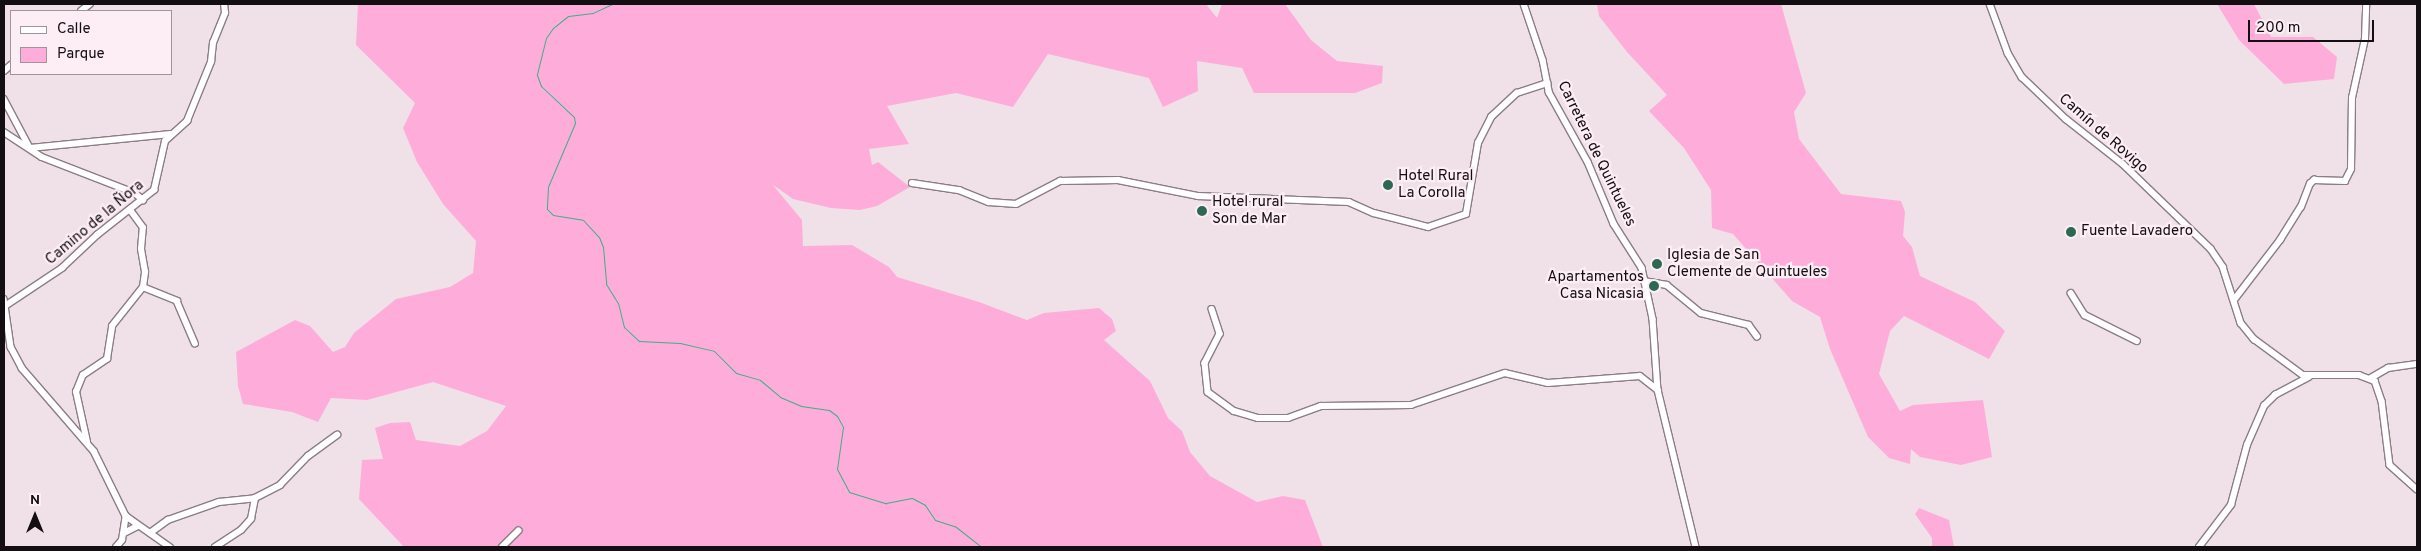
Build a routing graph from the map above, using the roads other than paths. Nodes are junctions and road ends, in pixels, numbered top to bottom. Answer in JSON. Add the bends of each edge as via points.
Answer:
{"nodes":[{"id":1,"x":224,"y":4,"type":"edge"},
{"id":2,"x":1524,"y":4,"type":"edge"},
{"id":3,"x":1990,"y":4,"type":"edge"},
{"id":4,"x":2366,"y":4,"type":"edge"},
{"id":5,"x":1548,"y":83,"type":"junction"},
{"id":6,"x":4,"y":99,"type":"edge"},
{"id":7,"x":4,"y":132,"type":"edge"},
{"id":8,"x":170,"y":134,"type":"junction"},
{"id":9,"x":30,"y":148,"type":"junction"},
{"id":10,"x":912,"y":183,"type":"dead end"},
{"id":11,"x":143,"y":200,"type":"junction"},
{"id":12,"x":130,"y":210,"type":"junction"},
{"id":13,"x":1644,"y":280,"type":"junction"},
{"id":14,"x":144,"y":287,"type":"junction"},
{"id":15,"x":2072,"y":293,"type":"dead end"},
{"id":16,"x":4,"y":299,"type":"edge"},
{"id":17,"x":2234,"y":300,"type":"junction"},
{"id":18,"x":5,"y":306,"type":"junction"},
{"id":19,"x":1212,"y":309,"type":"dead end"},
{"id":20,"x":5,"y":321,"type":"edge"},
{"id":21,"x":1756,"y":336,"type":"dead end"},
{"id":22,"x":2137,"y":341,"type":"dead end"},
{"id":23,"x":195,"y":344,"type":"dead end"},
{"id":24,"x":4,"y":345,"type":"edge"},
{"id":25,"x":11,"y":347,"type":"junction"},
{"id":26,"x":2417,"y":364,"type":"edge"},
{"id":27,"x":2308,"y":377,"type":"junction"},
{"id":28,"x":2371,"y":378,"type":"junction"},
{"id":29,"x":1658,"y":390,"type":"junction"},
{"id":30,"x":337,"y":435,"type":"dead end"},
{"id":31,"x":87,"y":442,"type":"junction"},
{"id":32,"x":2417,"y":489,"type":"edge"},
{"id":33,"x":255,"y":498,"type":"junction"},
{"id":34,"x":126,"y":516,"type":"junction"},
{"id":35,"x":126,"y":524,"type":"junction"},
{"id":36,"x":138,"y":526,"type":"junction"},
{"id":37,"x":131,"y":529,"type":"junction"},
{"id":38,"x":518,"y":531,"type":"dead end"},
{"id":39,"x":124,"y":533,"type":"junction"},
{"id":40,"x":150,"y":534,"type":"junction"},
{"id":41,"x":116,"y":547,"type":"edge"},
{"id":42,"x":170,"y":547,"type":"edge"},
{"id":43,"x":215,"y":547,"type":"edge"},
{"id":44,"x":502,"y":547,"type":"edge"},
{"id":45,"x":1696,"y":547,"type":"edge"},
{"id":46,"x":2199,"y":547,"type":"edge"}],
"edges":[{"from":1,"to":8,"type":"street","via":[[206,75],[187,121]]},
{"from":2,"to":5,"type":"street","name":"Carretera de Quintueles"},
{"from":3,"to":17,"type":"street","name":"Camín de Rovigo","via":[[2008,53],[2022,77],[2066,119],[2123,164],[2211,249],[2223,267]]},
{"from":4,"to":17,"type":"street","via":[[2364,39],[2352,98],[2351,169],[2345,181],[2314,180],[2310,184],[2301,207],[2280,240]]},
{"from":5,"to":10,"type":"street","via":[[1517,93],[1491,117],[1478,143],[1466,214],[1428,227],[1374,213],[1348,202],[1198,196],[1118,180],[1069,179],[1049,185],[1016,204],[979,200],[959,190]]},
{"from":5,"to":13,"type":"street","name":"Carretera de Quintueles","via":[[1614,224],[1638,258]]},
{"from":6,"to":9,"type":"street"},
{"from":7,"to":9,"type":"street"},
{"from":8,"to":9,"type":"street"},
{"from":8,"to":11,"type":"street","name":"Camino de la Ñora","via":[[165,141],[158,183]]},
{"from":9,"to":11,"type":"street","via":[[42,157],[135,193]]},
{"from":11,"to":12,"type":"street","name":"Camino de la Ñora"},
{"from":12,"to":14,"type":"street","via":[[144,228],[140,248],[145,272]]},
{"from":12,"to":18,"type":"street","name":"Camino de la Ñora","via":[[62,268]]},
{"from":13,"to":21,"type":"street","via":[[1667,285],[1701,313],[1749,325]]},
{"from":13,"to":29,"type":"street","name":"Carretera de Quintueles","via":[[1653,319]]},
{"from":14,"to":23,"type":"street","via":[[177,301]]},
{"from":14,"to":31,"type":"street","via":[[112,326],[106,358],[83,375],[76,392]]},
{"from":15,"to":22,"type":"street","via":[[2085,315]]},
{"from":16,"to":18,"type":"street"},
{"from":17,"to":27,"type":"street","name":"Camín de Rovigo","via":[[2240,323],[2254,338],[2288,367]]},
{"from":18,"to":20,"type":"street"},
{"from":19,"to":29,"type":"street","via":[[1220,334],[1205,363],[1208,392],[1234,411],[1258,418],[1288,418],[1321,406],[1411,405],[1501,373],[1548,383],[1640,376]]},
{"from":20,"to":25,"type":"street"},
{"from":24,"to":25,"type":"street"},
{"from":25,"to":31,"type":"street","via":[[22,368]]},
{"from":26,"to":28,"type":"street","via":[[2388,368]]},
{"from":27,"to":28,"type":"street","via":[[2359,375]]},
{"from":27,"to":46,"type":"street","via":[[2275,395],[2264,406],[2247,446],[2231,505]]},
{"from":28,"to":32,"type":"street","via":[[2380,392],[2390,465]]},
{"from":29,"to":45,"type":"street","name":"Carretera de Quintueles"},
{"from":30,"to":33,"type":"street","via":[[308,456],[280,485]]},
{"from":31,"to":34,"type":"street","via":[[100,461]]},
{"from":33,"to":40,"type":"street","via":[[220,502],[168,520]]},
{"from":33,"to":43,"type":"street","via":[[250,519],[241,530]]},
{"from":34,"to":35,"type":"street"},
{"from":34,"to":36,"type":"street"},
{"from":35,"to":37,"type":"street"},
{"from":35,"to":39,"type":"street"},
{"from":36,"to":37,"type":"street"},
{"from":36,"to":40,"type":"street"},
{"from":37,"to":39,"type":"street"},
{"from":38,"to":44,"type":"street"},
{"from":39,"to":41,"type":"street"},
{"from":40,"to":42,"type":"street"}]}
